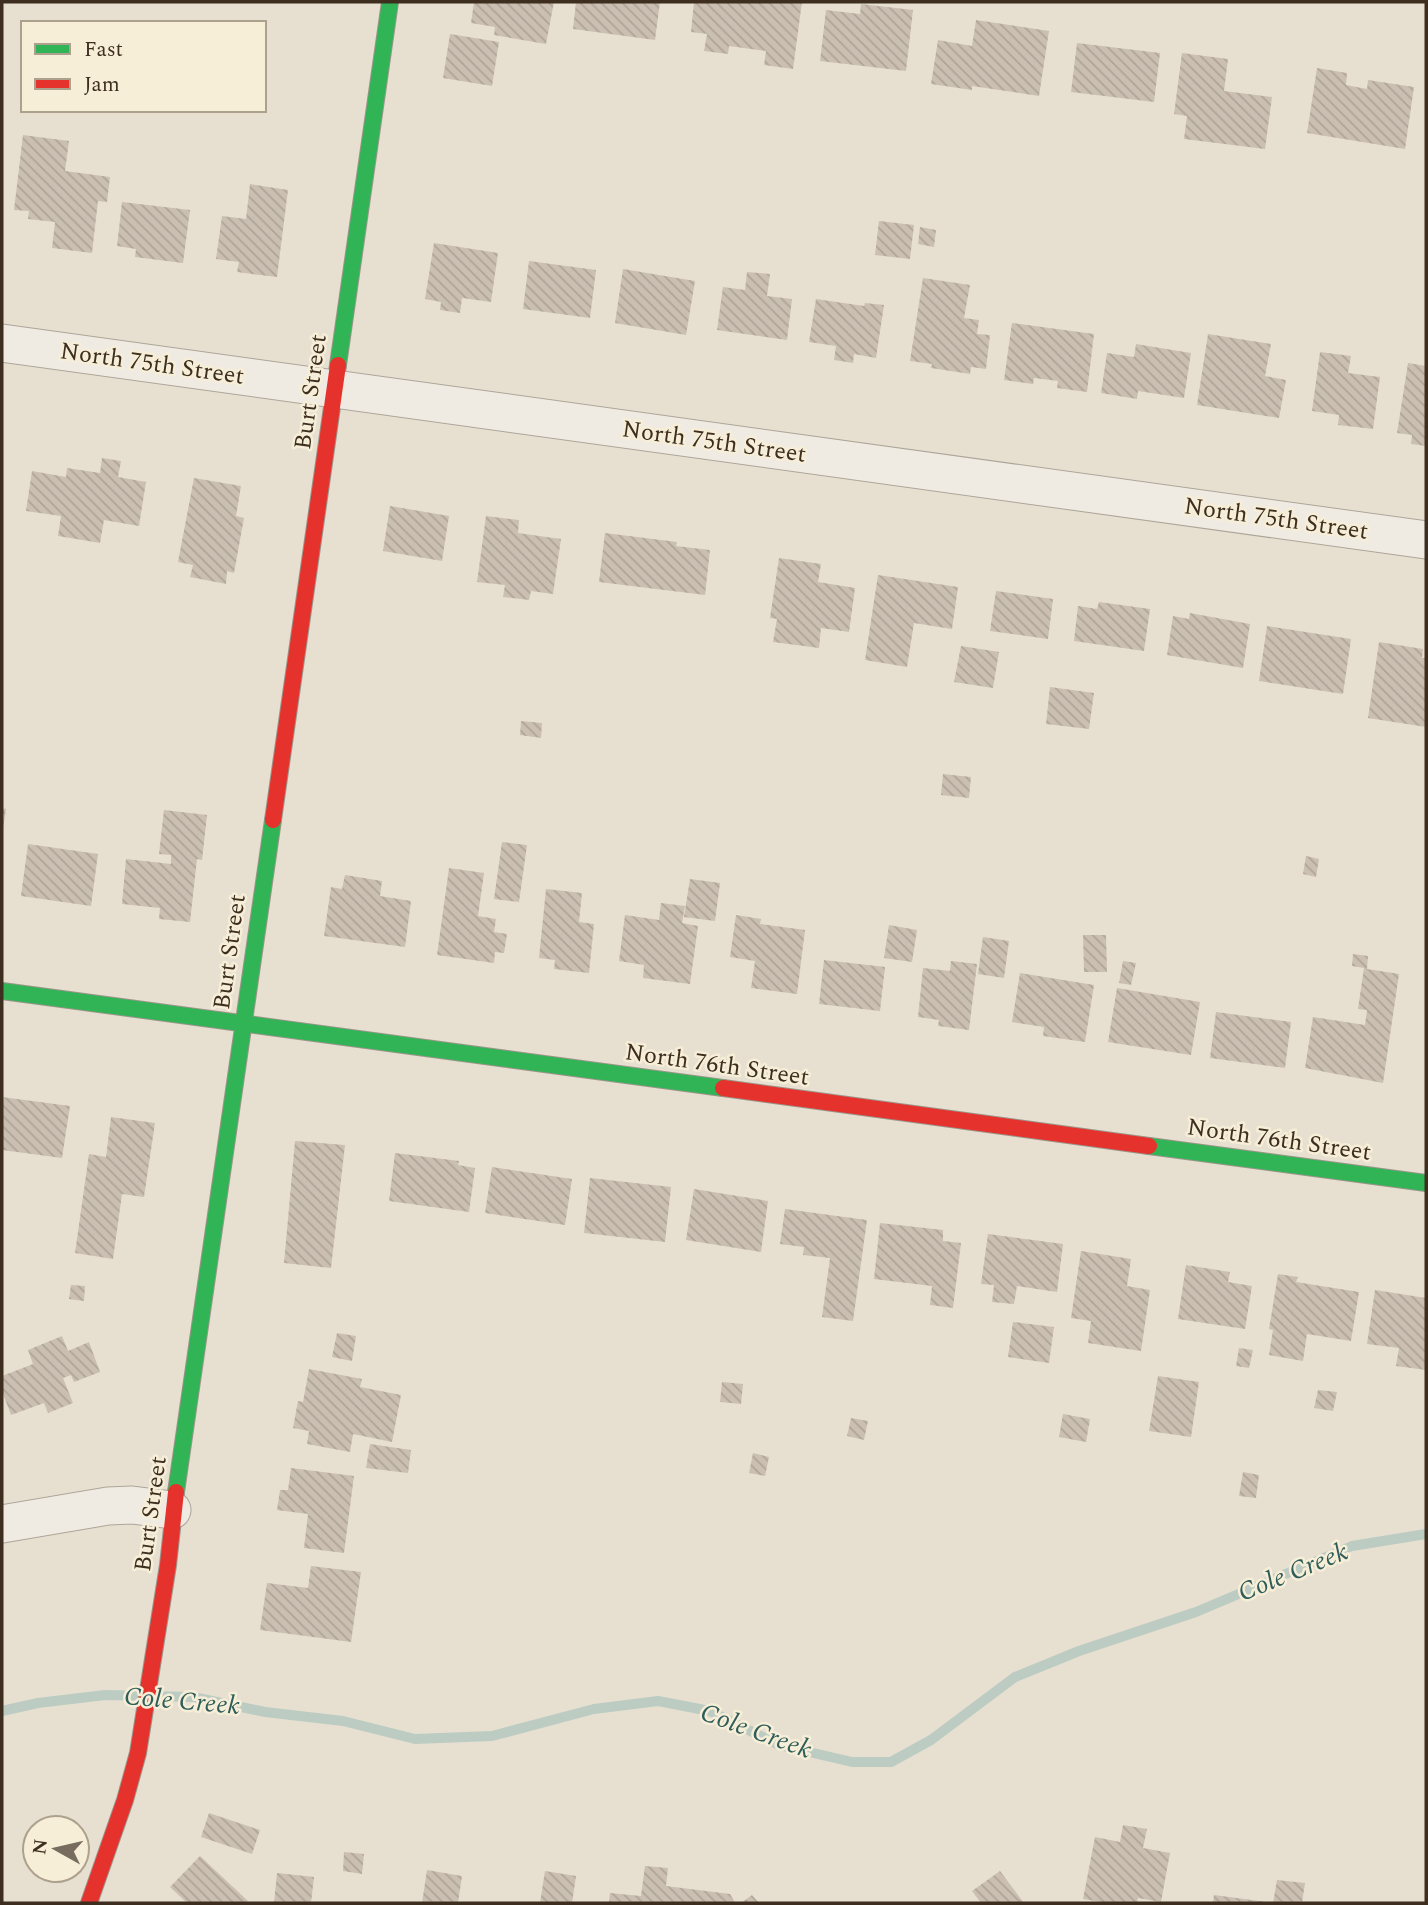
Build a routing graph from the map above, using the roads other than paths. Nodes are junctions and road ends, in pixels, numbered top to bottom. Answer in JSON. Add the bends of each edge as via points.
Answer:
{"nodes":[{"id":1,"x":390,"y":2,"type":"edge"},
{"id":2,"x":2,"y":343,"type":"edge"},
{"id":3,"x":334,"y":389,"type":"junction"},
{"id":4,"x":1426,"y":540,"type":"edge"},
{"id":5,"x":2,"y":991,"type":"edge"},
{"id":6,"x":243,"y":1025,"type":"junction"},
{"id":7,"x":1426,"y":1183,"type":"edge"},
{"id":8,"x":172,"y":1510,"type":"junction"},
{"id":9,"x":2,"y":1524,"type":"edge"},
{"id":10,"x":89,"y":1903,"type":"edge"}],
"edges":[{"from":1,"to":3,"type":"street","name":"Burt Street"},
{"from":2,"to":3,"type":"street","name":"North 75th Street"},
{"from":3,"to":4,"type":"street","name":"North 75th Street"},
{"from":3,"to":6,"type":"street","name":"Burt Street"},
{"from":5,"to":6,"type":"street","name":"North 76th Street"},
{"from":6,"to":7,"type":"street","name":"North 76th Street"},
{"from":6,"to":8,"type":"street","name":"Burt Street"},
{"from":8,"to":9,"type":"street","via":[[108,1506]]},
{"from":8,"to":10,"type":"street","name":"Burt Street","via":[[168,1566],[138,1753]]}]}
